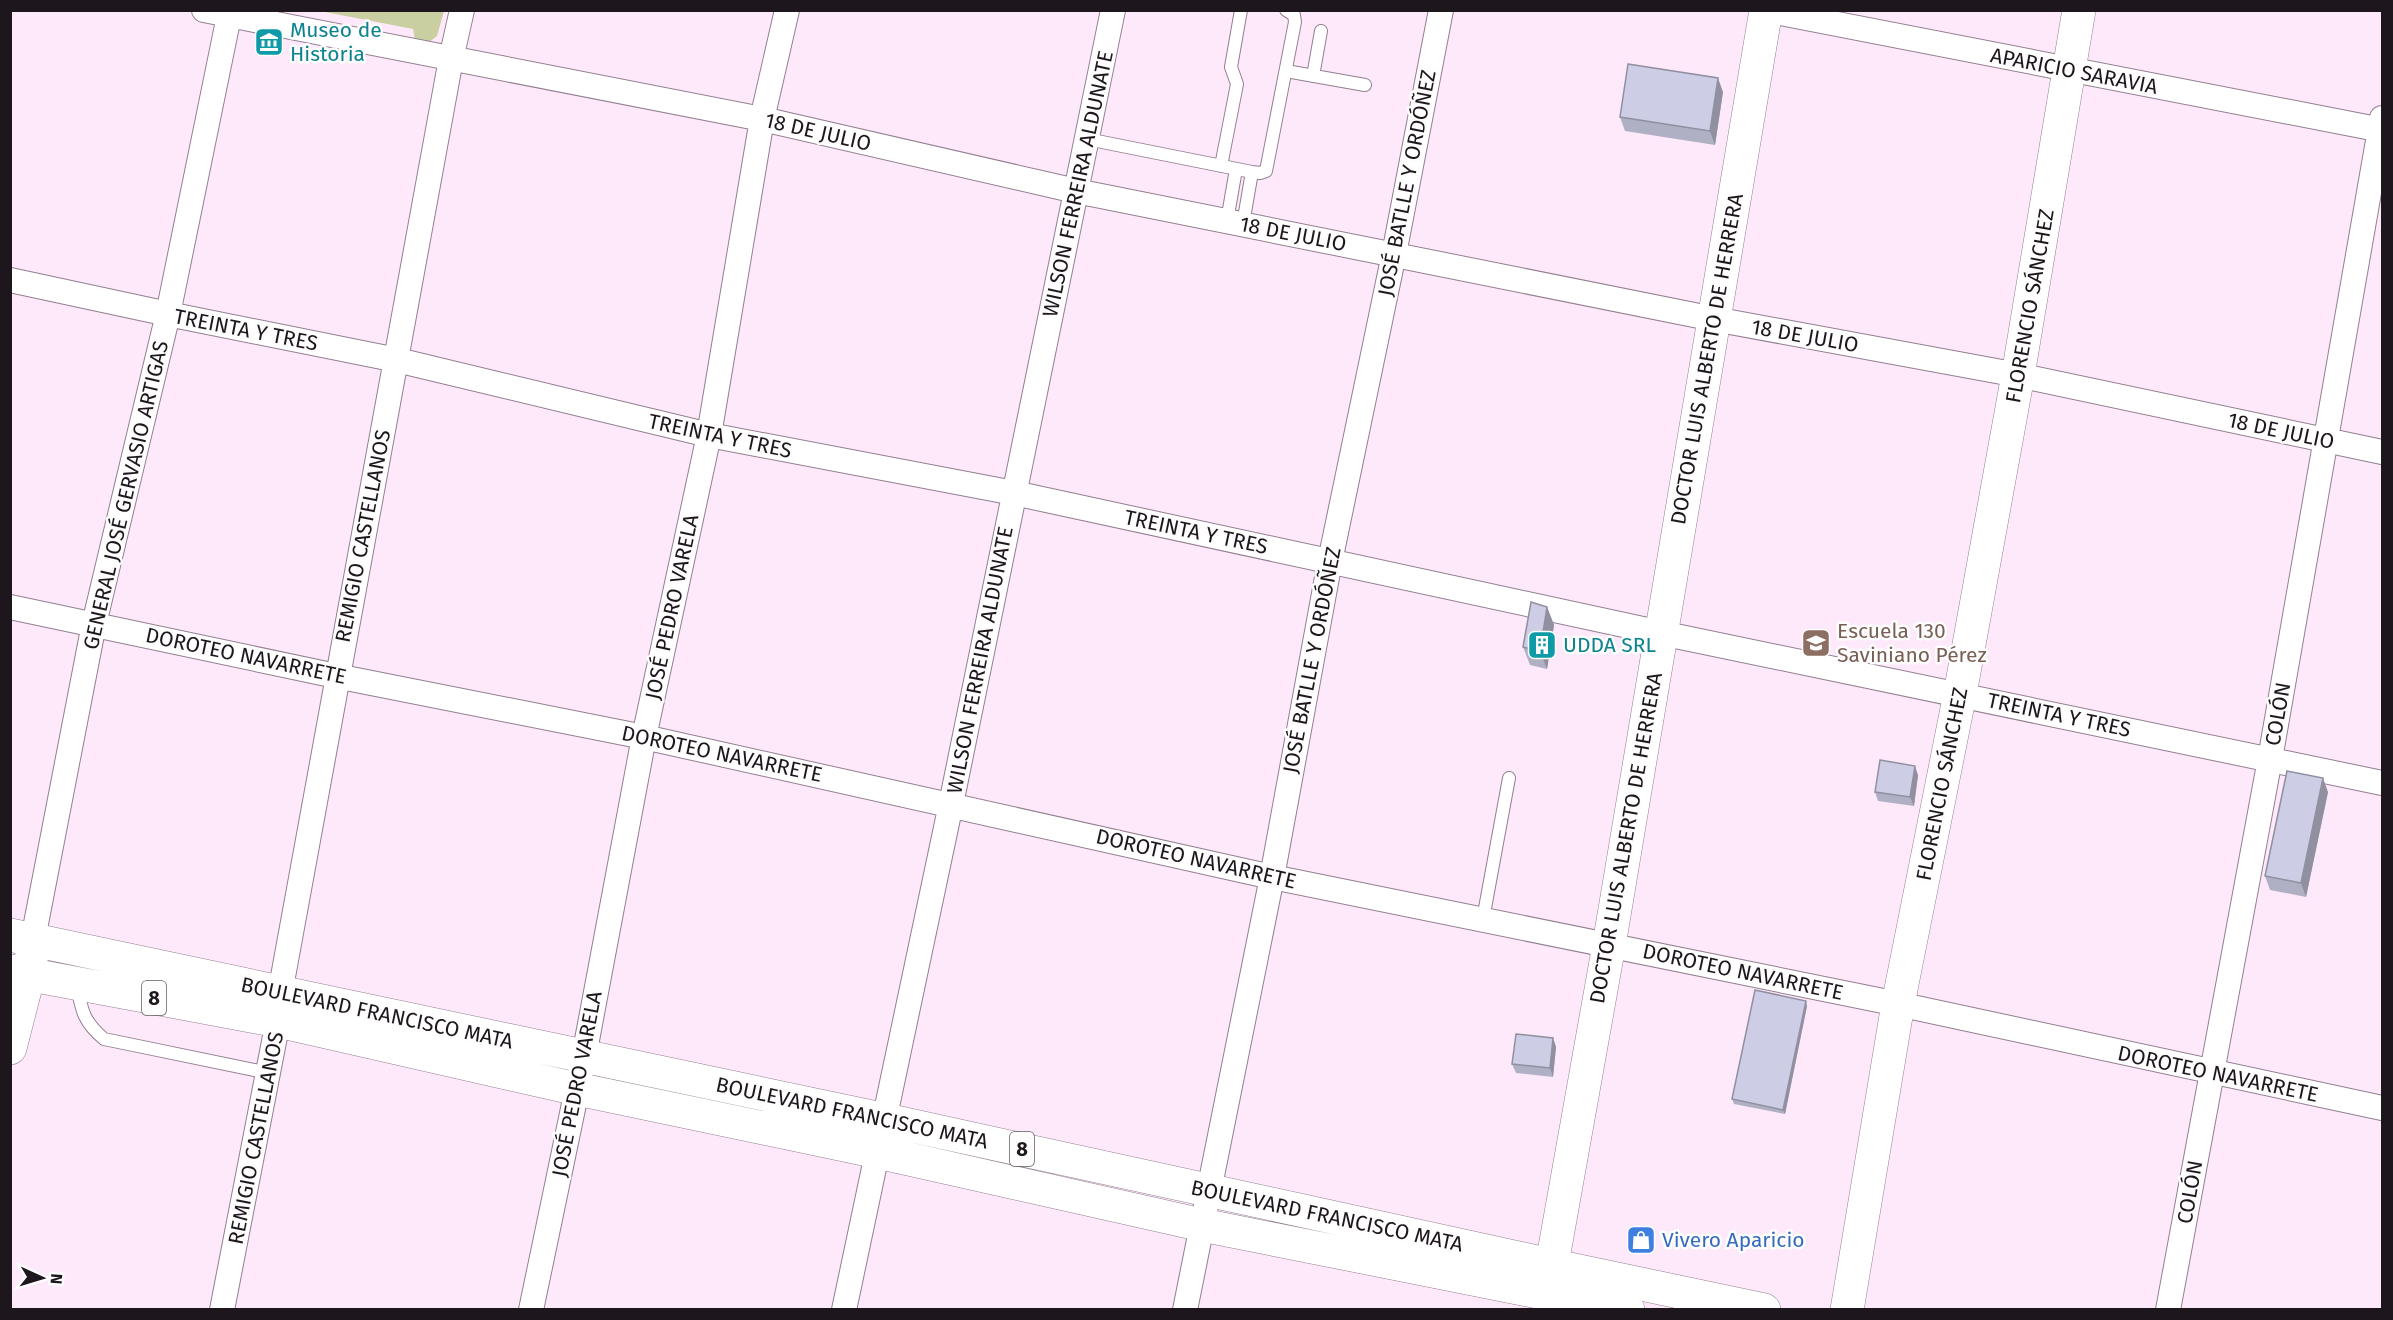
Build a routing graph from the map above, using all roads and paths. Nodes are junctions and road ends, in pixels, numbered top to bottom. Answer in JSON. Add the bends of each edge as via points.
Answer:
{"nodes":[{"id":1,"x":204,"y":10,"type":"edge"},
{"id":2,"x":462,"y":10,"type":"edge"},
{"id":3,"x":787,"y":10,"type":"edge"},
{"id":4,"x":1113,"y":10,"type":"edge"},
{"id":5,"x":1241,"y":10,"type":"edge"},
{"id":6,"x":1286,"y":10,"type":"edge"},
{"id":7,"x":1441,"y":10,"type":"edge"},
{"id":8,"x":2079,"y":10,"type":"edge"},
{"id":9,"x":1766,"y":11,"type":"edge"},
{"id":10,"x":229,"y":16,"type":"junction"},
{"id":11,"x":1321,"y":31,"type":"dead end"},
{"id":12,"x":451,"y":59,"type":"junction"},
{"id":13,"x":2069,"y":70,"type":"junction"},
{"id":14,"x":1286,"y":71,"type":"junction"},
{"id":15,"x":1313,"y":76,"type":"junction"},
{"id":16,"x":1365,"y":85,"type":"dead end"},
{"id":17,"x":762,"y":118,"type":"junction"},
{"id":18,"x":2382,"y":126,"type":"edge"},
{"id":19,"x":1087,"y":139,"type":"junction"},
{"id":20,"x":1221,"y":166,"type":"junction"},
{"id":21,"x":1236,"y":169,"type":"junction"},
{"id":22,"x":1252,"y":172,"type":"junction"},
{"id":23,"x":1076,"y":191,"type":"junction"},
{"id":24,"x":1235,"y":222,"type":"junction"},
{"id":25,"x":1394,"y":254,"type":"junction"},
{"id":26,"x":10,"y":280,"type":"edge"},
{"id":27,"x":168,"y":314,"type":"junction"},
{"id":28,"x":1714,"y":319,"type":"junction"},
{"id":29,"x":397,"y":360,"type":"junction"},
{"id":30,"x":2018,"y":375,"type":"junction"},
{"id":31,"x":709,"y":435,"type":"junction"},
{"id":32,"x":2327,"y":441,"type":"junction"},
{"id":33,"x":2382,"y":452,"type":"edge"},
{"id":34,"x":1014,"y":493,"type":"junction"},
{"id":35,"x":1330,"y":561,"type":"junction"},
{"id":36,"x":10,"y":607,"type":"edge"},
{"id":37,"x":94,"y":624,"type":"junction"},
{"id":38,"x":1661,"y":633,"type":"junction"},
{"id":39,"x":336,"y":676,"type":"junction"},
{"id":40,"x":1960,"y":694,"type":"junction"},
{"id":41,"x":644,"y":737,"type":"junction"},
{"id":42,"x":2270,"y":759,"type":"junction"},
{"id":43,"x":1509,"y":778,"type":"dead end"},
{"id":44,"x":2382,"y":783,"type":"edge"},
{"id":45,"x":951,"y":804,"type":"junction"},
{"id":46,"x":1272,"y":877,"type":"junction"},
{"id":47,"x":1483,"y":919,"type":"junction"},
{"id":48,"x":1609,"y":945,"type":"junction"},
{"id":49,"x":18,"y":951,"type":"edge"},
{"id":50,"x":76,"y":983,"type":"junction"},
{"id":51,"x":1898,"y":1004,"type":"junction"},
{"id":52,"x":279,"y":1007,"type":"junction"},
{"id":53,"x":10,"y":1048,"type":"edge"},
{"id":54,"x":584,"y":1056,"type":"junction"},
{"id":55,"x":269,"y":1073,"type":"junction"},
{"id":56,"x":2211,"y":1073,"type":"junction"},
{"id":57,"x":577,"y":1089,"type":"junction"},
{"id":58,"x":2382,"y":1108,"type":"edge"},
{"id":59,"x":886,"y":1120,"type":"junction"},
{"id":60,"x":878,"y":1152,"type":"junction"},
{"id":61,"x":1209,"y":1190,"type":"junction"},
{"id":62,"x":1202,"y":1225,"type":"junction"},
{"id":63,"x":1547,"y":1289,"type":"edge"},
{"id":64,"x":222,"y":1310,"type":"edge"},
{"id":65,"x":531,"y":1310,"type":"edge"},
{"id":66,"x":844,"y":1310,"type":"edge"},
{"id":67,"x":1185,"y":1310,"type":"edge"},
{"id":68,"x":1628,"y":1310,"type":"edge"},
{"id":69,"x":1764,"y":1310,"type":"edge"},
{"id":70,"x":1847,"y":1310,"type":"edge"},
{"id":71,"x":2168,"y":1310,"type":"edge"}],
"edges":[{"from":1,"to":10,"type":"street","name":"18 DE JULIO"},
{"from":2,"to":12,"type":"street","name":"REMIGIO CASTELLANOS"},
{"from":3,"to":17,"type":"street","name":"JOSÉ PEDRO VARELA"},
{"from":4,"to":19,"type":"street","name":"WILSON FERREIRA ALDUNATE"},
{"from":5,"to":20,"type":"lane","via":[[1231,67],[1237,84]]},
{"from":6,"to":14,"type":"lane","via":[[1294,15],[1295,22]]},
{"from":7,"to":25,"type":"street","name":"JOSÉ BATLLE Y ORDÓÑEZ"},
{"from":8,"to":13,"type":"main road","name":"FLORENCIO SÁNCHEZ"},
{"from":9,"to":13,"type":"street","name":"APARICIO SARAVIA"},
{"from":9,"to":28,"type":"main road","name":"DOCTOR LUIS ALBERTO DE HERRERA"},
{"from":10,"to":12,"type":"street","name":"18 DE JULIO"},
{"from":10,"to":27,"type":"street","name":"GENERAL JOSÉ GERVASIO ARTIGAS"},
{"from":11,"to":15,"type":"lane"},
{"from":12,"to":17,"type":"street","name":"18 DE JULIO"},
{"from":12,"to":29,"type":"street","name":"REMIGIO CASTELLANOS"},
{"from":13,"to":18,"type":"street","name":"APARICIO SARAVIA"},
{"from":13,"to":30,"type":"main road","name":"FLORENCIO SÁNCHEZ"},
{"from":14,"to":15,"type":"lane"},
{"from":14,"to":22,"type":"lane","via":[[1268,167],[1260,173]]},
{"from":15,"to":16,"type":"lane"},
{"from":17,"to":23,"type":"street","name":"18 DE JULIO"},
{"from":17,"to":31,"type":"street","name":"JOSÉ PEDRO VARELA"},
{"from":18,"to":32,"type":"street","name":"COLÓN"},
{"from":19,"to":20,"type":"lane"},
{"from":19,"to":23,"type":"street","name":"WILSON FERREIRA ALDUNATE"},
{"from":20,"to":21,"type":"lane"},
{"from":21,"to":22,"type":"lane"},
{"from":21,"to":24,"type":"lane"},
{"from":22,"to":24,"type":"lane"},
{"from":23,"to":24,"type":"street","name":"18 DE JULIO"},
{"from":23,"to":34,"type":"street","name":"WILSON FERREIRA ALDUNATE"},
{"from":24,"to":25,"type":"street","name":"18 DE JULIO"},
{"from":25,"to":28,"type":"street","name":"18 DE JULIO"},
{"from":25,"to":35,"type":"street","name":"JOSÉ BATLLE Y ORDÓÑEZ"},
{"from":26,"to":27,"type":"street","name":"TREINTA Y TRES"},
{"from":27,"to":29,"type":"street","name":"TREINTA Y TRES"},
{"from":27,"to":37,"type":"street","name":"GENERAL JOSÉ GERVASIO ARTIGAS"},
{"from":28,"to":30,"type":"street","name":"18 DE JULIO"},
{"from":28,"to":38,"type":"main road","name":"DOCTOR LUIS ALBERTO DE HERRERA"},
{"from":29,"to":31,"type":"street","name":"TREINTA Y TRES"},
{"from":29,"to":39,"type":"street","name":"REMIGIO CASTELLANOS"},
{"from":30,"to":32,"type":"street","name":"18 DE JULIO"},
{"from":30,"to":40,"type":"main road","name":"FLORENCIO SÁNCHEZ"},
{"from":31,"to":34,"type":"street","name":"TREINTA Y TRES"},
{"from":31,"to":41,"type":"street","name":"JOSÉ PEDRO VARELA"},
{"from":32,"to":33,"type":"street","name":"18 DE JULIO"},
{"from":32,"to":42,"type":"street","name":"COLÓN"},
{"from":34,"to":35,"type":"street","name":"TREINTA Y TRES"},
{"from":34,"to":45,"type":"street","name":"WILSON FERREIRA ALDUNATE"},
{"from":35,"to":38,"type":"street","name":"TREINTA Y TRES"},
{"from":35,"to":46,"type":"street","name":"JOSÉ BATLLE Y ORDÓÑEZ"},
{"from":36,"to":37,"type":"street","name":"DOROTEO NAVARRETE"},
{"from":37,"to":39,"type":"street","name":"DOROTEO NAVARRETE"},
{"from":37,"to":49,"type":"street","name":"GENERAL JOSÉ GERVASIO ARTIGAS"},
{"from":38,"to":40,"type":"street","name":"TREINTA Y TRES"},
{"from":38,"to":48,"type":"main road","name":"DOCTOR LUIS ALBERTO DE HERRERA"},
{"from":39,"to":41,"type":"street","name":"DOROTEO NAVARRETE"},
{"from":39,"to":52,"type":"street","name":"REMIGIO CASTELLANOS"},
{"from":40,"to":42,"type":"street","name":"TREINTA Y TRES"},
{"from":40,"to":51,"type":"main road","name":"FLORENCIO SÁNCHEZ"},
{"from":41,"to":45,"type":"street","name":"DOROTEO NAVARRETE"},
{"from":41,"to":54,"type":"street","name":"JOSÉ PEDRO VARELA"},
{"from":42,"to":44,"type":"street","name":"TREINTA Y TRES"},
{"from":42,"to":56,"type":"street","name":"COLÓN"},
{"from":43,"to":47,"type":"lane"},
{"from":45,"to":46,"type":"street","name":"DOROTEO NAVARRETE"},
{"from":45,"to":59,"type":"street","name":"WILSON FERREIRA ALDUNATE"},
{"from":46,"to":47,"type":"street","name":"DOROTEO NAVARRETE"},
{"from":46,"to":61,"type":"street","name":"JOSÉ BATLLE Y ORDÓÑEZ"},
{"from":47,"to":48,"type":"street","name":"DOROTEO NAVARRETE"},
{"from":48,"to":51,"type":"street","name":"DOROTEO NAVARRETE"},
{"from":48,"to":63,"type":"main road","name":"DOCTOR LUIS ALBERTO DE HERRERA"},
{"from":49,"to":50,"type":"main road","name":"BOULEVARD FRANCISCO MATA","number":"8"},
{"from":49,"to":52,"type":"main road","name":"BOULEVARD FRANCISCO MATA","number":"8"},
{"from":49,"to":53,"type":"main road"},
{"from":50,"to":52,"type":"main road","name":"BOULEVARD FRANCISCO MATA","number":"8"},
{"from":50,"to":55,"type":"lane","via":[[89,1027],[104,1039]]},
{"from":51,"to":56,"type":"street","name":"DOROTEO NAVARRETE"},
{"from":51,"to":70,"type":"main road","name":"FLORENCIO SÁNCHEZ"},
{"from":52,"to":54,"type":"main road","name":"BOULEVARD FRANCISCO MATA","number":"8"},
{"from":52,"to":55,"type":"street","name":"REMIGIO CASTELLANOS"},
{"from":52,"to":57,"type":"main road","name":"BOULEVARD FRANCISCO MATA","number":"8"},
{"from":54,"to":57,"type":"street","name":"JOSÉ PEDRO VARELA"},
{"from":54,"to":59,"type":"main road","name":"BOULEVARD FRANCISCO MATA","number":"8"},
{"from":55,"to":64,"type":"street","name":"REMIGIO CASTELLANOS"},
{"from":56,"to":58,"type":"street","name":"DOROTEO NAVARRETE"},
{"from":56,"to":71,"type":"street","name":"COLÓN"},
{"from":57,"to":60,"type":"main road","name":"BOULEVARD FRANCISCO MATA","number":"8"},
{"from":57,"to":65,"type":"street","name":"JOSÉ PEDRO VARELA"},
{"from":59,"to":60,"type":"street","name":"WILSON FERREIRA ALDUNATE"},
{"from":59,"to":61,"type":"main road","name":"BOULEVARD FRANCISCO MATA","number":"8"},
{"from":60,"to":62,"type":"main road","name":"BOULEVARD FRANCISCO MATA","number":"8"},
{"from":60,"to":66,"type":"street","name":"WILSON FERREIRA ALDUNATE"},
{"from":61,"to":62,"type":"street","name":"JOSÉ BATLLE Y ORDÓÑEZ"},
{"from":61,"to":63,"type":"main road","name":"BOULEVARD FRANCISCO MATA","number":"8"},
{"from":62,"to":63,"type":"main road","name":"BOULEVARD FRANCISCO MATA","number":"8"},
{"from":62,"to":67,"type":"street","name":"JOSÉ BATLLE Y ORDÓÑEZ"},
{"from":63,"to":68,"type":"main road","name":"BOULEVARD FRANCISCO MATA","number":"8"},
{"from":63,"to":69,"type":"main road","name":"BOULEVARD FRANCISCO MATA","number":"8"}]}
